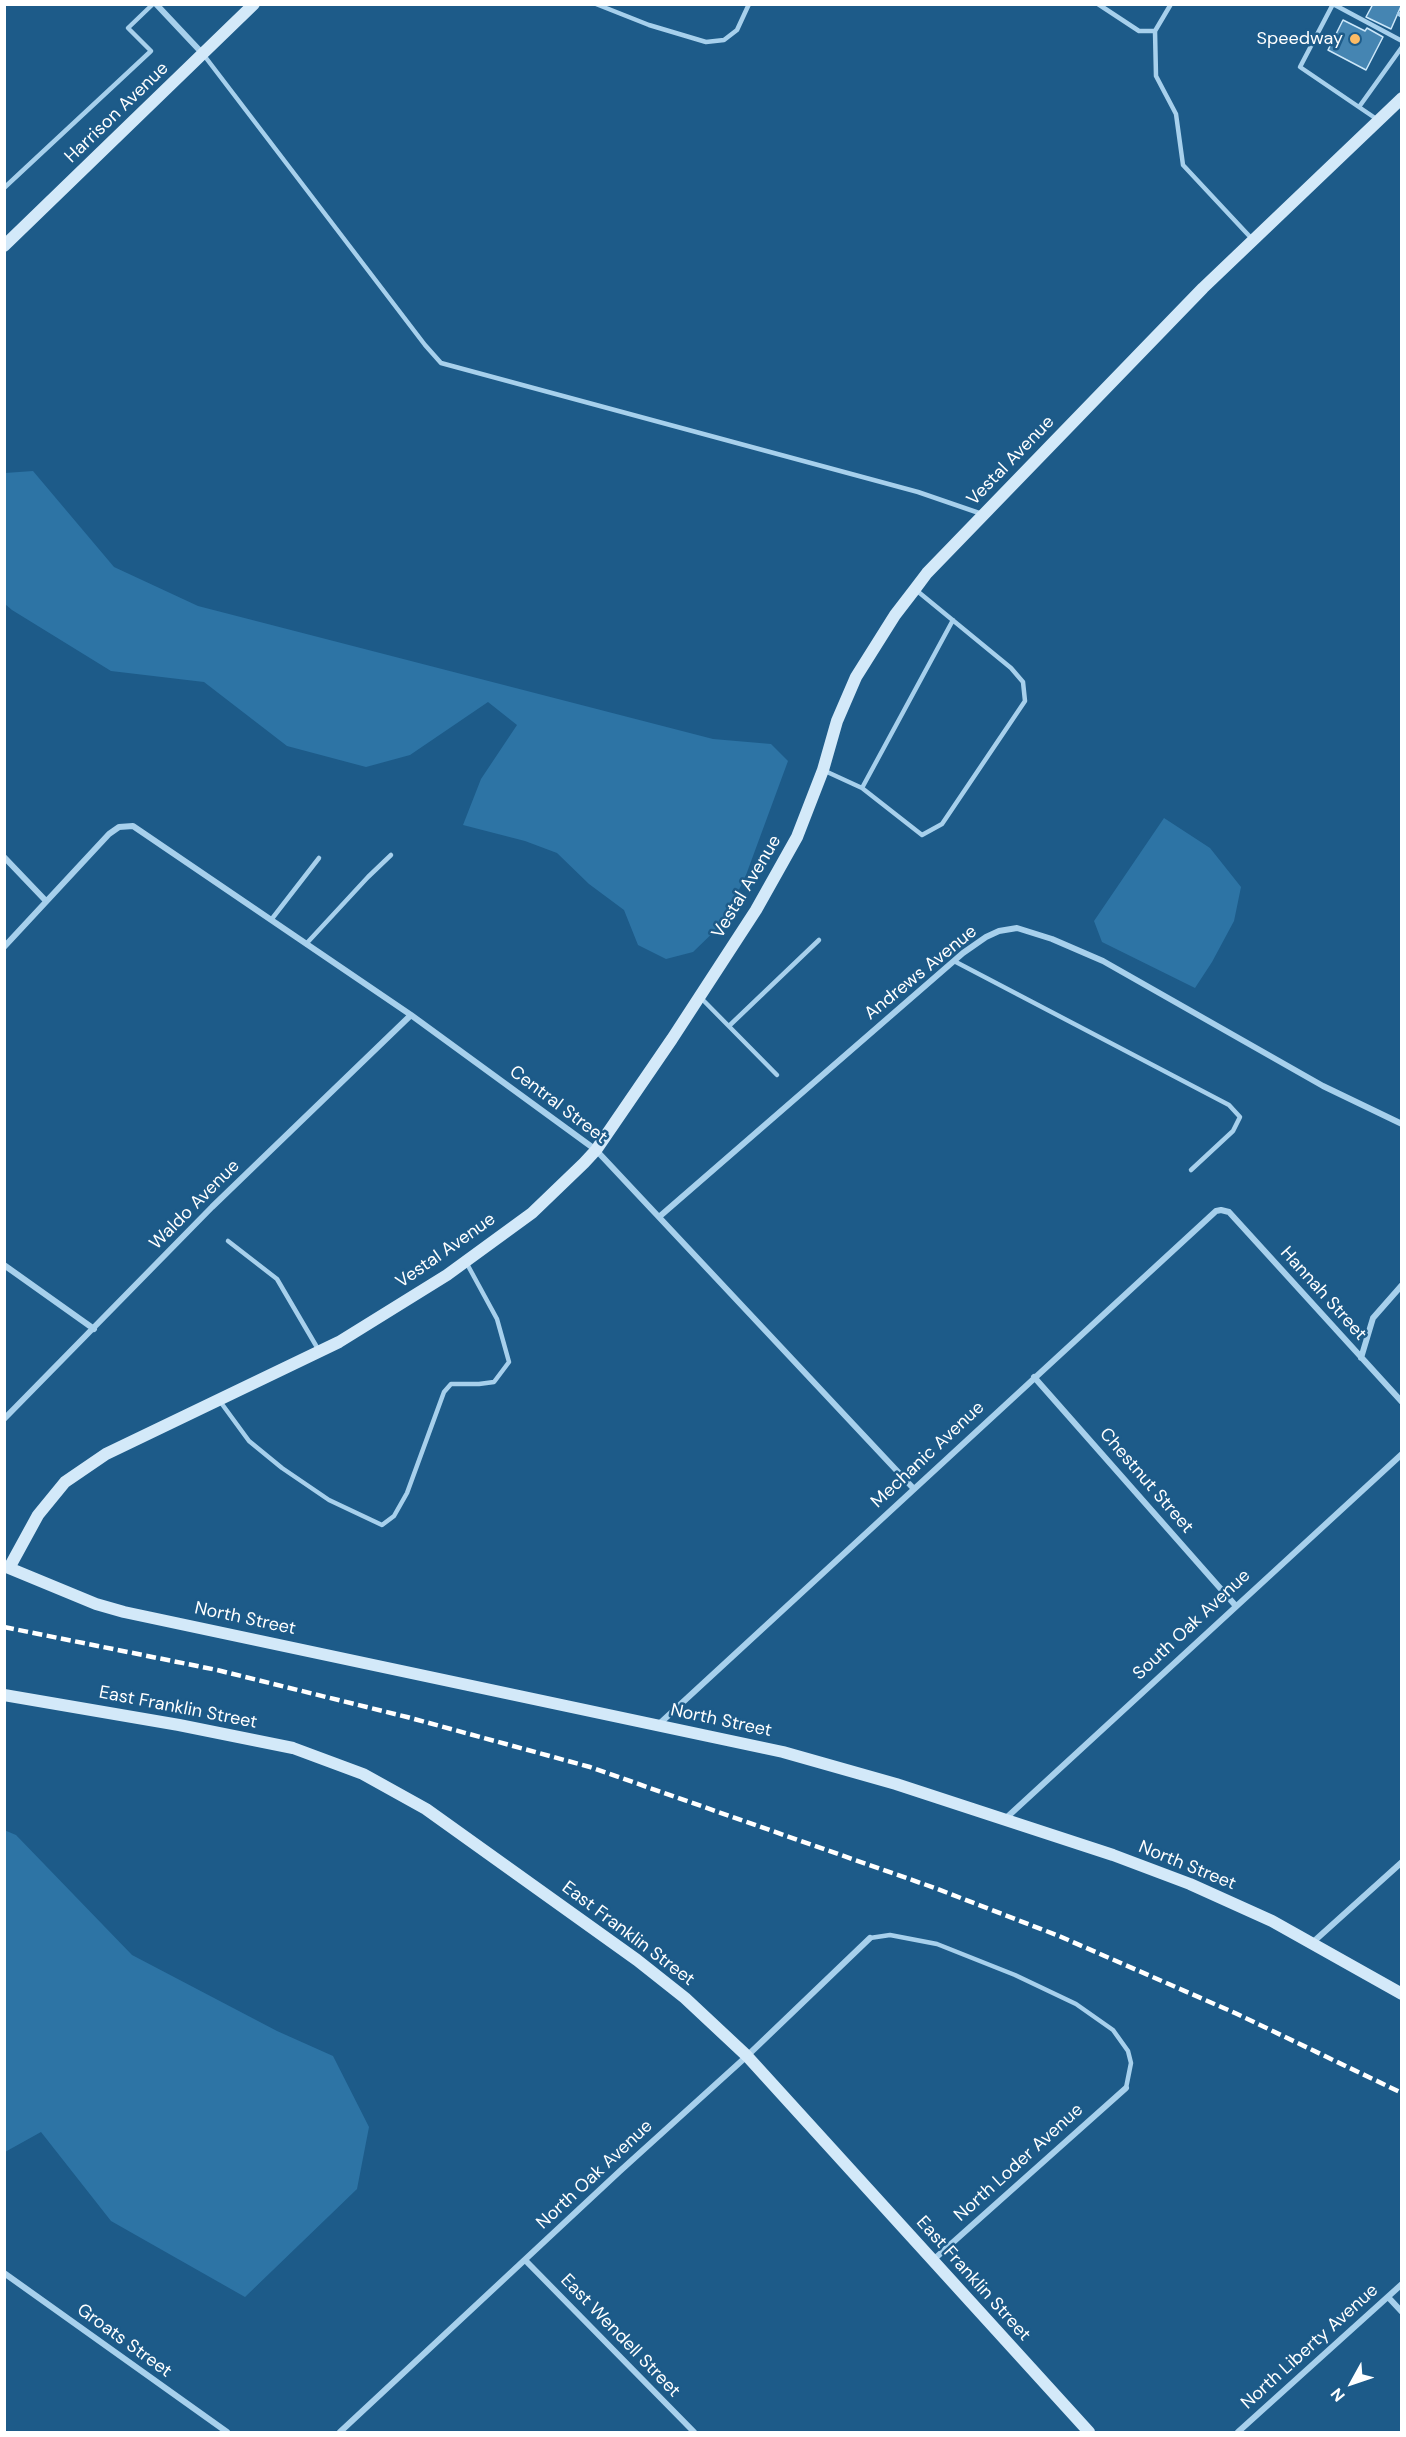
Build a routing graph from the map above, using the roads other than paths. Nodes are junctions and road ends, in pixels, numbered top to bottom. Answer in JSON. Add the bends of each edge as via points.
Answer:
{"nodes":[{"id":1,"x":154,"y":4,"type":"edge"},
{"id":2,"x":254,"y":4,"type":"edge"},
{"id":3,"x":596,"y":4,"type":"edge"},
{"id":4,"x":749,"y":4,"type":"edge"},
{"id":5,"x":1098,"y":4,"type":"edge"},
{"id":6,"x":1171,"y":4,"type":"edge"},
{"id":7,"x":1333,"y":4,"type":"edge"},
{"id":8,"x":1155,"y":31,"type":"junction"},
{"id":9,"x":1401,"y":40,"type":"edge"},
{"id":10,"x":1401,"y":47,"type":"edge"},
{"id":11,"x":203,"y":54,"type":"junction"},
{"id":12,"x":1400,"y":103,"type":"edge"},
{"id":13,"x":1359,"y":107,"type":"junction"},
{"id":14,"x":1378,"y":120,"type":"junction"},
{"id":15,"x":4,"y":188,"type":"edge"},
{"id":16,"x":1253,"y":240,"type":"junction"},
{"id":17,"x":4,"y":246,"type":"edge"},
{"id":18,"x":983,"y":515,"type":"junction"},
{"id":19,"x":915,"y":589,"type":"junction"},
{"id":20,"x":953,"y":620,"type":"junction"},
{"id":21,"x":823,"y":770,"type":"junction"},
{"id":22,"x":862,"y":788,"type":"junction"},
{"id":23,"x":391,"y":855,"type":"dead end"},
{"id":24,"x":4,"y":857,"type":"edge"},
{"id":25,"x":319,"y":858,"type":"dead end"},
{"id":26,"x":46,"y":901,"type":"junction"},
{"id":27,"x":271,"y":920,"type":"junction"},
{"id":28,"x":819,"y":940,"type":"dead end"},
{"id":29,"x":306,"y":944,"type":"junction"},
{"id":30,"x":4,"y":947,"type":"edge"},
{"id":31,"x":954,"y":961,"type":"junction"},
{"id":32,"x":700,"y":996,"type":"junction"},
{"id":33,"x":411,"y":1015,"type":"junction"},
{"id":34,"x":729,"y":1026,"type":"junction"},
{"id":35,"x":777,"y":1075,"type":"dead end"},
{"id":36,"x":1401,"y":1124,"type":"edge"},
{"id":37,"x":596,"y":1150,"type":"junction"},
{"id":38,"x":1191,"y":1170,"type":"dead end"},
{"id":39,"x":1221,"y":1210,"type":"joint"},
{"id":40,"x":659,"y":1217,"type":"junction"},
{"id":41,"x":228,"y":1241,"type":"dead end"},
{"id":42,"x":465,"y":1262,"type":"junction"},
{"id":43,"x":4,"y":1264,"type":"edge"},
{"id":44,"x":1401,"y":1285,"type":"edge"},
{"id":45,"x":94,"y":1329,"type":"junction"},
{"id":46,"x":320,"y":1352,"type":"junction"},
{"id":47,"x":1361,"y":1358,"type":"junction"},
{"id":48,"x":1034,"y":1377,"type":"junction"},
{"id":49,"x":219,"y":1400,"type":"junction"},
{"id":50,"x":1401,"y":1402,"type":"edge"},
{"id":51,"x":4,"y":1419,"type":"edge"},
{"id":52,"x":1401,"y":1454,"type":"edge"},
{"id":53,"x":914,"y":1489,"type":"junction"},
{"id":54,"x":7,"y":1567,"type":"edge"},
{"id":55,"x":1235,"y":1605,"type":"junction"},
{"id":56,"x":4,"y":1695,"type":"edge"},
{"id":57,"x":657,"y":1726,"type":"junction"},
{"id":58,"x":1004,"y":1820,"type":"junction"},
{"id":59,"x":1401,"y":1862,"type":"edge"},
{"id":60,"x":870,"y":1938,"type":"joint"},
{"id":61,"x":1312,"y":1943,"type":"junction"},
{"id":62,"x":1401,"y":1994,"type":"edge"},
{"id":63,"x":747,"y":2056,"type":"junction"},
{"id":64,"x":1126,"y":2088,"type":"joint"},
{"id":65,"x":525,"y":2260,"type":"junction"},
{"id":66,"x":932,"y":2261,"type":"junction"},
{"id":67,"x":4,"y":2273,"type":"edge"},
{"id":68,"x":1401,"y":2284,"type":"edge"},
{"id":69,"x":1388,"y":2297,"type":"junction"},
{"id":70,"x":1401,"y":2312,"type":"edge"},
{"id":71,"x":227,"y":2433,"type":"edge"},
{"id":72,"x":340,"y":2433,"type":"edge"},
{"id":73,"x":694,"y":2433,"type":"edge"},
{"id":74,"x":1089,"y":2433,"type":"edge"},
{"id":75,"x":1238,"y":2433,"type":"edge"}],
"edges":[{"from":1,"to":11,"type":"street"},
{"from":1,"to":15,"type":"lane","via":[[128,28],[151,51]]},
{"from":2,"to":11,"type":"street","name":"Harrison Avenue"},
{"from":3,"to":4,"type":"lane","via":[[705,42],[724,40],[736,30]]},
{"from":5,"to":8,"type":"lane","via":[[1139,31]]},
{"from":6,"to":8,"type":"lane"},
{"from":7,"to":9,"type":"lane"},
{"from":7,"to":13,"type":"lane","via":[[1300,67]]},
{"from":8,"to":16,"type":"lane","via":[[1156,76],[1176,114],[1183,165]]},
{"from":10,"to":13,"type":"lane"},
{"from":11,"to":17,"type":"street","name":"Harrison Avenue"},
{"from":11,"to":18,"type":"lane","via":[[441,363],[918,492]]},
{"from":12,"to":14,"type":"street","name":"Vestal Avenue"},
{"from":13,"to":14,"type":"lane"},
{"from":14,"to":16,"type":"street","name":"Vestal Avenue"},
{"from":16,"to":18,"type":"street","name":"Vestal Avenue"},
{"from":18,"to":19,"type":"street","name":"Vestal Avenue"},
{"from":19,"to":20,"type":"lane"},
{"from":19,"to":21,"type":"street","name":"Vestal Avenue","via":[[856,677],[837,721]]},
{"from":20,"to":22,"type":"lane"},
{"from":20,"to":22,"type":"lane","via":[[1011,668],[1023,682],[1025,701],[942,824],[922,835]]},
{"from":21,"to":22,"type":"lane"},
{"from":21,"to":32,"type":"street","name":"Vestal Avenue","via":[[797,837],[756,910]]},
{"from":23,"to":29,"type":"lane"},
{"from":24,"to":26,"type":"street"},
{"from":25,"to":27,"type":"lane"},
{"from":26,"to":27,"type":"street","name":"Central Street","via":[[109,834],[119,827],[133,826]]},
{"from":26,"to":30,"type":"street"},
{"from":27,"to":29,"type":"street","name":"Central Street"},
{"from":28,"to":34,"type":"lane"},
{"from":29,"to":33,"type":"street","name":"Central Street"},
{"from":31,"to":36,"type":"street","name":"Andrews Avenue","via":[[999,931],[1017,928],[1052,939],[1103,962],[1323,1086]]},
{"from":31,"to":38,"type":"lane","via":[[1229,1105],[1240,1117],[1233,1131]]},
{"from":31,"to":40,"type":"street","name":"Andrews Avenue"},
{"from":32,"to":34,"type":"lane"},
{"from":32,"to":37,"type":"street","name":"Vestal Avenue"},
{"from":33,"to":37,"type":"street","name":"Central Street"},
{"from":33,"to":45,"type":"street","name":"Waldo Avenue","via":[[212,1207]]},
{"from":34,"to":35,"type":"lane"},
{"from":37,"to":40,"type":"street","name":"Central Street"},
{"from":37,"to":42,"type":"street","name":"Vestal Avenue","via":[[532,1213]]},
{"from":39,"to":47,"type":"street","name":"Hannah Street","via":[[1229,1212]]},
{"from":39,"to":48,"type":"street","name":"Mechanic Avenue"},
{"from":40,"to":53,"type":"street","name":"Central Street"},
{"from":41,"to":46,"type":"lane","via":[[277,1279]]},
{"from":42,"to":46,"type":"street","name":"Vestal Avenue"},
{"from":42,"to":49,"type":"lane","via":[[497,1319],[509,1362],[494,1382],[451,1384],[444,1392],[407,1493],[394,1516],[382,1525],[329,1500],[282,1468],[249,1441]]},
{"from":43,"to":45,"type":"street"},
{"from":44,"to":47,"type":"street","via":[[1373,1318]]},
{"from":45,"to":51,"type":"street","name":"Waldo Avenue"},
{"from":46,"to":49,"type":"street","name":"Vestal Avenue"},
{"from":47,"to":50,"type":"street","name":"Hannah Street"},
{"from":48,"to":53,"type":"street","name":"Mechanic Avenue"},
{"from":48,"to":55,"type":"street","name":"Chestnut Street"},
{"from":49,"to":54,"type":"street","name":"Vestal Avenue","via":[[106,1454],[65,1482],[38,1515]]},
{"from":52,"to":55,"type":"street","name":"South Oak Avenue"},
{"from":53,"to":57,"type":"street","name":"Mechanic Avenue"},
{"from":54,"to":57,"type":"street","name":"North Street","via":[[124,1612]]},
{"from":55,"to":58,"type":"street","name":"South Oak Avenue"},
{"from":56,"to":63,"type":"street","name":"East Franklin Street","via":[[293,1748],[363,1774],[426,1809],[637,1960]]},
{"from":57,"to":58,"type":"street","name":"North Street","via":[[783,1752]]},
{"from":58,"to":61,"type":"street","name":"North Street","via":[[1190,1884]]},
{"from":59,"to":61,"type":"street"},
{"from":60,"to":63,"type":"street","name":"North Oak Avenue"},
{"from":60,"to":64,"type":"lane","via":[[890,1935],[937,1944],[1076,2004],[1113,2030],[1128,2051],[1131,2063]]},
{"from":61,"to":62,"type":"street","name":"North Street"},
{"from":63,"to":65,"type":"street","name":"North Oak Avenue"},
{"from":63,"to":66,"type":"street","name":"East Franklin Street"},
{"from":64,"to":66,"type":"street","name":"North Loder Avenue"},
{"from":65,"to":72,"type":"street","name":"North Oak Avenue"},
{"from":65,"to":73,"type":"street","name":"East Wendell Street"},
{"from":66,"to":74,"type":"street","name":"East Franklin Street"},
{"from":67,"to":71,"type":"street","name":"Groats Street"},
{"from":68,"to":69,"type":"street","name":"North Liberty Avenue"},
{"from":69,"to":70,"type":"street"},
{"from":69,"to":75,"type":"street","name":"North Liberty Avenue"}]}
